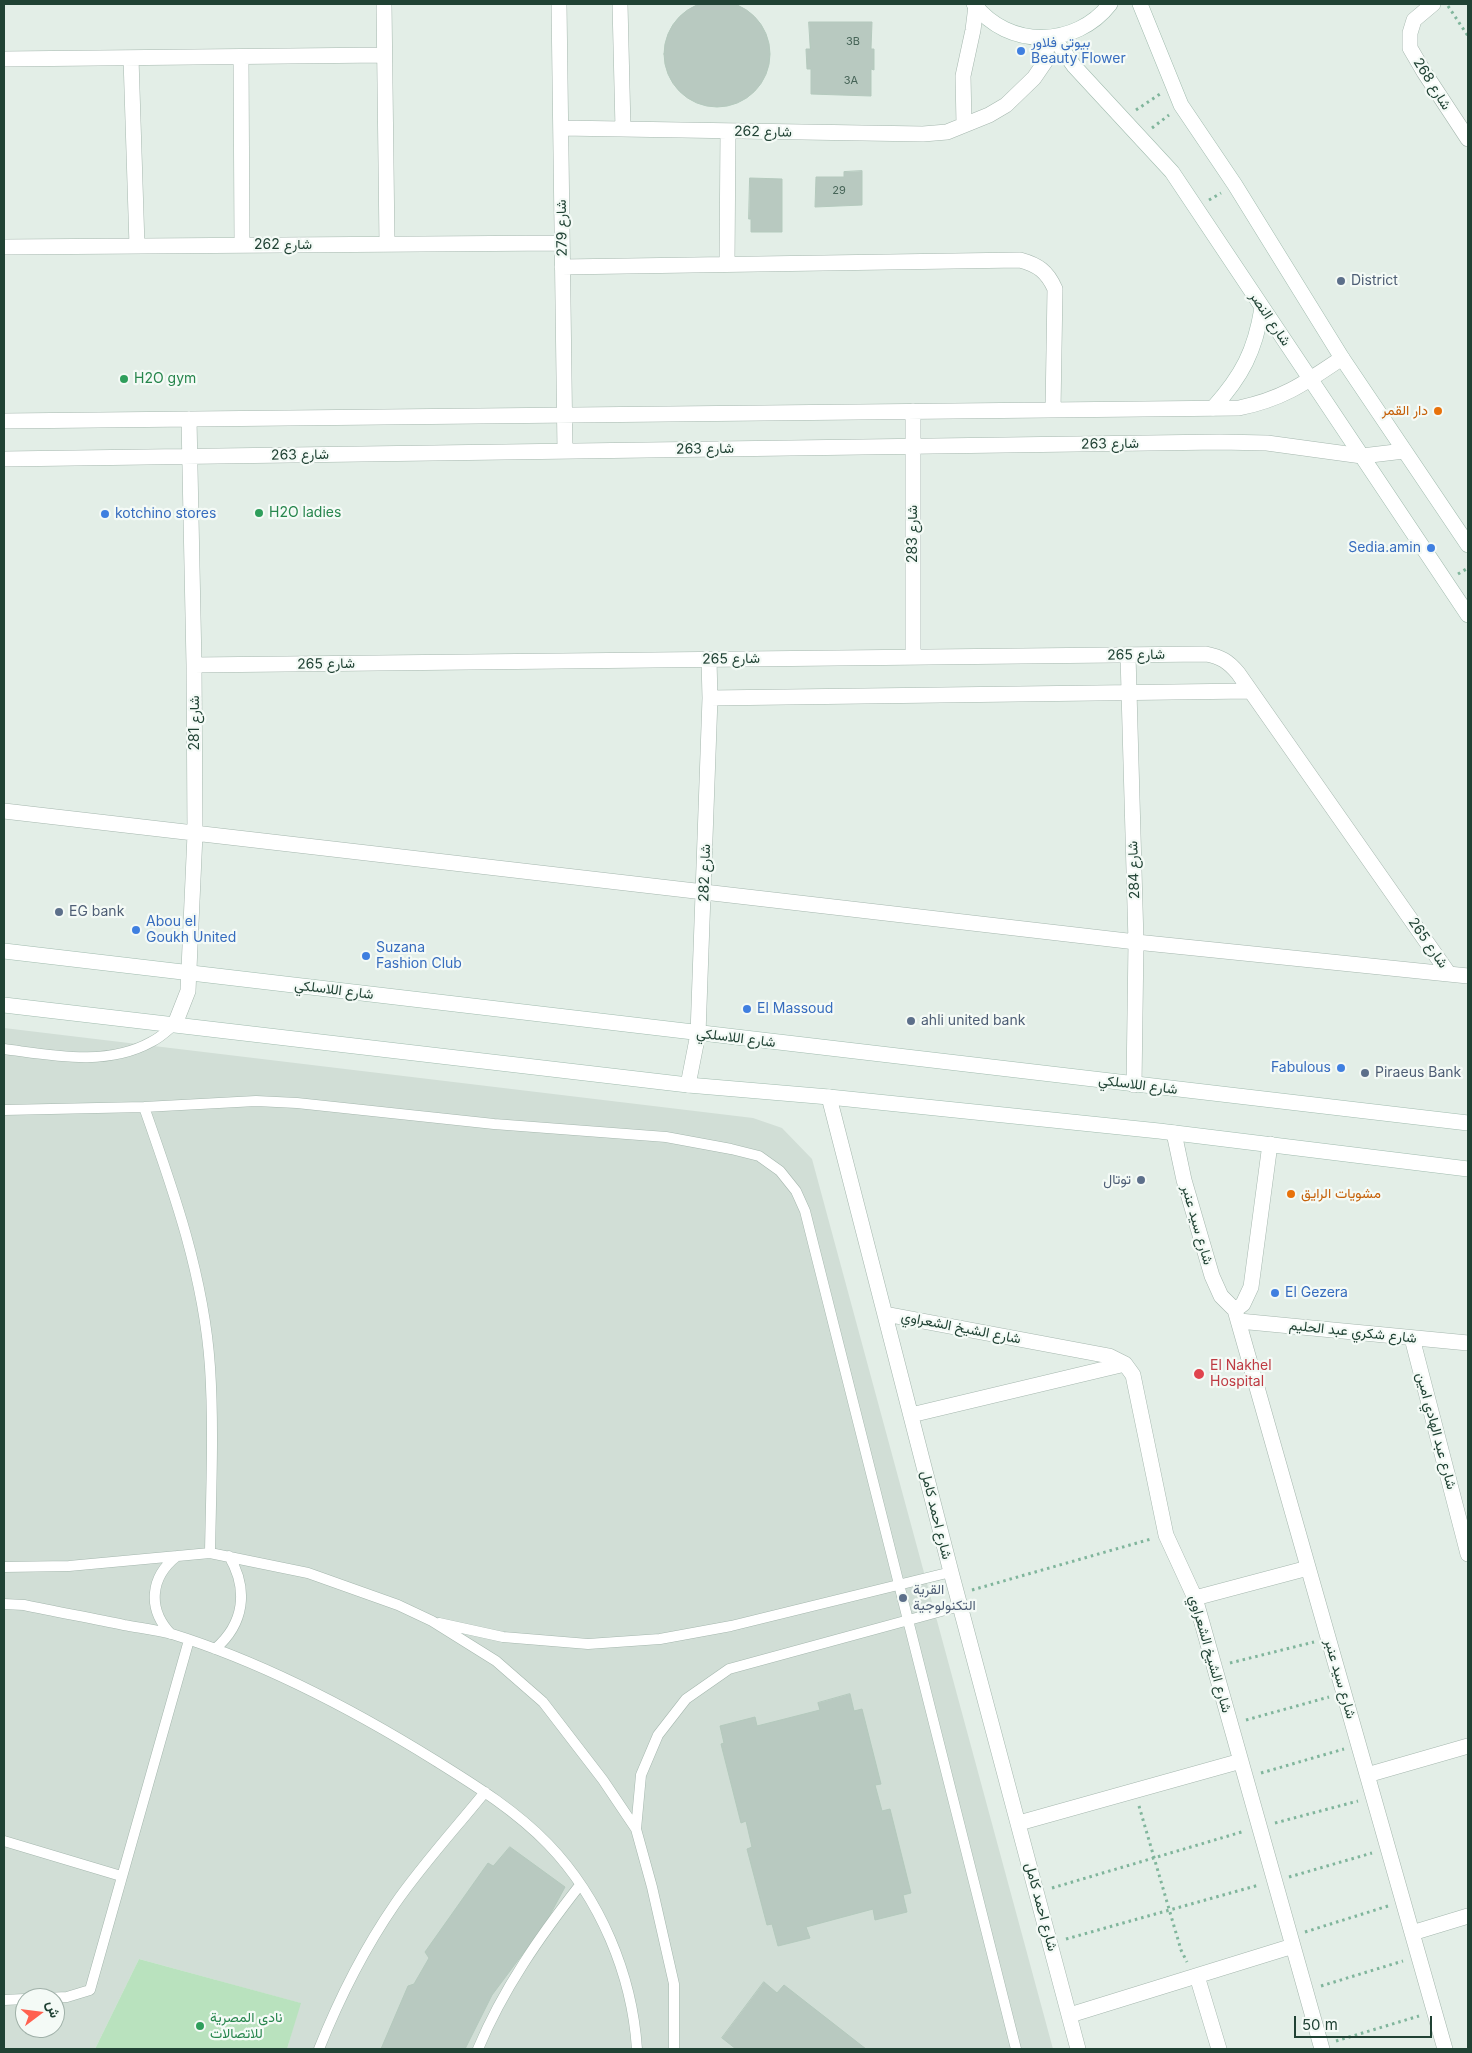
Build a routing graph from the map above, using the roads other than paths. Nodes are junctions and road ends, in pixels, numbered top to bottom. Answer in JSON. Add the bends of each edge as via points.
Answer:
{"nodes":[{"id":1,"x":384,"y":4,"type":"edge"},
{"id":2,"x":559,"y":4,"type":"edge"},
{"id":3,"x":620,"y":4,"type":"edge"},
{"id":4,"x":1110,"y":4,"type":"edge"},
{"id":5,"x":1140,"y":4,"type":"edge"},
{"id":6,"x":1432,"y":4,"type":"edge"},
{"id":7,"x":975,"y":5,"type":"edge"},
{"id":8,"x":1051,"y":38,"type":"junction"},
{"id":9,"x":384,"y":55,"type":"junction"},
{"id":10,"x":241,"y":57,"type":"junction"},
{"id":11,"x":131,"y":58,"type":"junction"},
{"id":12,"x":4,"y":59,"type":"edge"},
{"id":13,"x":964,"y":124,"type":"junction"},
{"id":14,"x":561,"y":128,"type":"junction"},
{"id":15,"x":623,"y":129,"type":"junction"},
{"id":16,"x":728,"y":131,"type":"junction"},
{"id":17,"x":1468,"y":139,"type":"edge"},
{"id":18,"x":562,"y":243,"type":"junction"},
{"id":19,"x":387,"y":244,"type":"junction"},
{"id":20,"x":242,"y":245,"type":"junction"},
{"id":21,"x":137,"y":246,"type":"junction"},
{"id":22,"x":4,"y":247,"type":"edge"},
{"id":23,"x":727,"y":264,"type":"junction"},
{"id":24,"x":562,"y":267,"type":"junction"},
{"id":25,"x":1262,"y":308,"type":"junction"},
{"id":26,"x":1342,"y":358,"type":"junction"},
{"id":27,"x":1311,"y":380,"type":"junction"},
{"id":28,"x":1213,"y":408,"type":"junction"},
{"id":29,"x":1053,"y":410,"type":"junction"},
{"id":30,"x":913,"y":411,"type":"junction"},
{"id":31,"x":564,"y":415,"type":"junction"},
{"id":32,"x":189,"y":419,"type":"junction"},
{"id":33,"x":4,"y":421,"type":"edge"},
{"id":34,"x":913,"y":446,"type":"junction"},
{"id":35,"x":1404,"y":450,"type":"junction"},
{"id":36,"x":565,"y":452,"type":"junction"},
{"id":37,"x":1362,"y":456,"type":"junction"},
{"id":38,"x":190,"y":457,"type":"junction"},
{"id":39,"x":4,"y":459,"type":"edge"},
{"id":40,"x":1468,"y":545,"type":"edge"},
{"id":41,"x":1468,"y":615,"type":"edge"},
{"id":42,"x":1128,"y":655,"type":"junction"},
{"id":43,"x":913,"y":657,"type":"junction"},
{"id":44,"x":709,"y":660,"type":"junction"},
{"id":45,"x":194,"y":665,"type":"junction"},
{"id":46,"x":1250,"y":691,"type":"junction"},
{"id":47,"x":1129,"y":693,"type":"junction"},
{"id":48,"x":710,"y":698,"type":"junction"},
{"id":49,"x":4,"y":810,"type":"edge"},
{"id":50,"x":195,"y":834,"type":"junction"},
{"id":51,"x":704,"y":893,"type":"junction"},
{"id":52,"x":1136,"y":942,"type":"junction"},
{"id":53,"x":4,"y":951,"type":"edge"},
{"id":54,"x":190,"y":973,"type":"junction"},
{"id":55,"x":1449,"y":974,"type":"junction"},
{"id":56,"x":1468,"y":976,"type":"edge"},
{"id":57,"x":4,"y":1005,"type":"edge"},
{"id":58,"x":176,"y":1024,"type":"junction"},
{"id":59,"x":698,"y":1034,"type":"junction"},
{"id":60,"x":4,"y":1049,"type":"edge"},
{"id":61,"x":688,"y":1084,"type":"junction"},
{"id":62,"x":1134,"y":1085,"type":"junction"},
{"id":63,"x":829,"y":1097,"type":"junction"},
{"id":64,"x":144,"y":1107,"type":"junction"},
{"id":65,"x":4,"y":1110,"type":"edge"},
{"id":66,"x":1468,"y":1123,"type":"edge"},
{"id":67,"x":1174,"y":1133,"type":"junction"},
{"id":68,"x":1270,"y":1144,"type":"junction"},
{"id":69,"x":1468,"y":1168,"type":"edge"},
{"id":70,"x":885,"y":1314,"type":"junction"},
{"id":71,"x":1237,"y":1315,"type":"junction"},
{"id":72,"x":1412,"y":1338,"type":"junction"},
{"id":73,"x":1468,"y":1343,"type":"edge"},
{"id":74,"x":1125,"y":1364,"type":"junction"},
{"id":75,"x":911,"y":1415,"type":"junction"},
{"id":76,"x":1461,"y":1499,"type":"edge"},
{"id":77,"x":210,"y":1553,"type":"junction"},
{"id":78,"x":1468,"y":1554,"type":"edge"},
{"id":79,"x":177,"y":1556,"type":"junction"},
{"id":80,"x":229,"y":1556,"type":"junction"},
{"id":81,"x":4,"y":1567,"type":"edge"},
{"id":82,"x":1308,"y":1568,"type":"junction"},
{"id":83,"x":951,"y":1572,"type":"junction"},
{"id":84,"x":899,"y":1586,"type":"junction"},
{"id":85,"x":1196,"y":1598,"type":"junction"},
{"id":86,"x":958,"y":1600,"type":"junction"},
{"id":87,"x":4,"y":1604,"type":"edge"},
{"id":88,"x":908,"y":1619,"type":"junction"},
{"id":89,"x":432,"y":1621,"type":"junction"},
{"id":90,"x":171,"y":1634,"type":"junction"},
{"id":91,"x":189,"y":1640,"type":"junction"},
{"id":92,"x":215,"y":1649,"type":"junction"},
{"id":93,"x":1468,"y":1746,"type":"edge"},
{"id":94,"x":1242,"y":1762,"type":"junction"},
{"id":95,"x":1368,"y":1775,"type":"junction"},
{"id":96,"x":485,"y":1792,"type":"junction"},
{"id":97,"x":1019,"y":1823,"type":"junction"},
{"id":98,"x":636,"y":1829,"type":"junction"},
{"id":99,"x":4,"y":1841,"type":"edge"},
{"id":100,"x":121,"y":1876,"type":"junction"},
{"id":101,"x":580,"y":1885,"type":"junction"},
{"id":102,"x":1468,"y":1916,"type":"edge"},
{"id":103,"x":1412,"y":1933,"type":"junction"},
{"id":104,"x":1292,"y":1941,"type":"junction"},
{"id":105,"x":1197,"y":1976,"type":"junction"},
{"id":106,"x":65,"y":1997,"type":"edge"},
{"id":107,"x":1070,"y":2015,"type":"junction"},
{"id":108,"x":1322,"y":2047,"type":"edge"},
{"id":109,"x":319,"y":2049,"type":"edge"},
{"id":110,"x":478,"y":2049,"type":"edge"},
{"id":111,"x":637,"y":2049,"type":"edge"},
{"id":112,"x":674,"y":2049,"type":"edge"},
{"id":113,"x":1016,"y":2049,"type":"edge"},
{"id":114,"x":1078,"y":2049,"type":"edge"},
{"id":115,"x":1218,"y":2049,"type":"edge"},
{"id":116,"x":1445,"y":2049,"type":"edge"}],
"edges":[{"from":1,"to":9,"type":"street"},
{"from":2,"to":14,"type":"street","name":"شارع 279"},
{"from":3,"to":15,"type":"street"},
{"from":4,"to":8,"type":"street","via":[[1102,15],[1080,30]]},
{"from":5,"to":26,"type":"street","via":[[1181,105],[1235,185]]},
{"from":6,"to":17,"type":"street","name":"شارع 268","via":[[1414,20],[1410,48]]},
{"from":7,"to":8,"type":"street","via":[[996,25],[1021,36]]},
{"from":7,"to":13,"type":"street","via":[[963,76]]},
{"from":8,"to":13,"type":"street","name":"شارع 262","via":[[1045,62],[1021,93],[989,115]]},
{"from":8,"to":25,"type":"street","name":"شارع النصر","via":[[1172,172]]},
{"from":9,"to":10,"type":"street"},
{"from":9,"to":19,"type":"street"},
{"from":10,"to":11,"type":"street"},
{"from":10,"to":20,"type":"street"},
{"from":11,"to":12,"type":"street"},
{"from":11,"to":21,"type":"street"},
{"from":13,"to":16,"type":"street","name":"شارع 262","via":[[947,132],[924,134]]},
{"from":14,"to":15,"type":"street","name":"شارع 262"},
{"from":14,"to":18,"type":"street","name":"شارع 279"},
{"from":15,"to":16,"type":"street","name":"شارع 262"},
{"from":16,"to":23,"type":"street"},
{"from":18,"to":19,"type":"street","name":"شارع 262"},
{"from":18,"to":24,"type":"street","name":"شارع 279"},
{"from":19,"to":20,"type":"street","name":"شارع 262"},
{"from":20,"to":21,"type":"street","name":"شارع 262"},
{"from":21,"to":22,"type":"street","name":"شارع 262"},
{"from":23,"to":24,"type":"street"},
{"from":23,"to":29,"type":"street","via":[[1020,260],[1035,264],[1048,274],[1055,288]]},
{"from":24,"to":31,"type":"street","name":"شارع 279"},
{"from":25,"to":27,"type":"street","name":"شارع النصر"},
{"from":25,"to":28,"type":"street","via":[[1258,336],[1247,363]]},
{"from":26,"to":27,"type":"street"},
{"from":26,"to":35,"type":"street"},
{"from":27,"to":28,"type":"street","via":[[1264,403],[1239,408]]},
{"from":27,"to":37,"type":"street","name":"شارع النصر"},
{"from":28,"to":29,"type":"street"},
{"from":29,"to":30,"type":"street"},
{"from":30,"to":31,"type":"street"},
{"from":30,"to":34,"type":"street","name":"شارع 283"},
{"from":31,"to":32,"type":"street"},
{"from":31,"to":36,"type":"street","name":"شارع 279"},
{"from":32,"to":33,"type":"street"},
{"from":32,"to":38,"type":"street","name":"شارع 281"},
{"from":34,"to":36,"type":"street","name":"شارع 263"},
{"from":34,"to":37,"type":"street","name":"شارع 263","via":[[1258,443]]},
{"from":34,"to":43,"type":"street","name":"شارع 283"},
{"from":35,"to":37,"type":"street","name":"شارع 263"},
{"from":35,"to":40,"type":"street"},
{"from":36,"to":38,"type":"street","name":"شارع 263"},
{"from":37,"to":41,"type":"street","name":"شارع النصر"},
{"from":38,"to":39,"type":"street","name":"شارع 263"},
{"from":38,"to":45,"type":"street","name":"شارع 281"},
{"from":42,"to":43,"type":"street","name":"شارع 265"},
{"from":42,"to":46,"type":"street","name":"شارع 265","via":[[1219,656],[1230,663]]},
{"from":42,"to":47,"type":"street","name":"شارع 284"},
{"from":43,"to":44,"type":"street","name":"شارع 265"},
{"from":44,"to":45,"type":"street","name":"شارع 265"},
{"from":44,"to":48,"type":"street","name":"شارع 282"},
{"from":45,"to":50,"type":"street","name":"شارع 281"},
{"from":46,"to":47,"type":"street"},
{"from":46,"to":55,"type":"street","name":"شارع 265"},
{"from":47,"to":48,"type":"street"},
{"from":47,"to":52,"type":"street","name":"شارع 284"},
{"from":48,"to":51,"type":"street","name":"شارع 282"},
{"from":49,"to":50,"type":"street"},
{"from":50,"to":51,"type":"street"},
{"from":50,"to":54,"type":"street","name":"شارع 281"},
{"from":51,"to":52,"type":"street"},
{"from":51,"to":59,"type":"street","name":"شارع 282"},
{"from":52,"to":55,"type":"street"},
{"from":52,"to":62,"type":"street","name":"شارع 284"},
{"from":53,"to":54,"type":"street","name":"شارع اللاسلكي"},
{"from":54,"to":58,"type":"street","name":"شارع 281","via":[[188,991]]},
{"from":54,"to":59,"type":"street","name":"شارع اللاسلكي"},
{"from":55,"to":56,"type":"street"},
{"from":57,"to":58,"type":"street"},
{"from":58,"to":60,"type":"lane","via":[[151,1042],[109,1056],[87,1058]]},
{"from":58,"to":61,"type":"street"},
{"from":59,"to":61,"type":"street","name":"شارع 282"},
{"from":59,"to":62,"type":"street","name":"شارع اللاسلكي"},
{"from":61,"to":63,"type":"street"},
{"from":62,"to":66,"type":"street","name":"شارع اللاسلكي"},
{"from":63,"to":67,"type":"street"},
{"from":63,"to":70,"type":"street","name":"شارع احمد كامل"},
{"from":64,"to":65,"type":"lane"},
{"from":64,"to":77,"type":"lane","via":[[186,1235],[202,1310],[210,1366]]},
{"from":64,"to":84,"type":"lane","via":[[298,1102],[494,1124],[666,1137],[760,1156],[780,1171],[796,1191],[805,1211]]},
{"from":67,"to":68,"type":"street"},
{"from":67,"to":71,"type":"street","name":"شارع سيد عنبر","via":[[1186,1188],[1212,1276],[1221,1296]]},
{"from":68,"to":69,"type":"street"},
{"from":68,"to":71,"type":"street","via":[[1251,1287]]},
{"from":70,"to":74,"type":"street","name":"شارع الشيخ الشعراوي","via":[[1109,1356]]},
{"from":70,"to":75,"type":"street","name":"شارع احمد كامل"},
{"from":71,"to":72,"type":"street","name":"شارع شكري عبد الحليم"},
{"from":71,"to":82,"type":"street","name":"شارع سيد عنبر"},
{"from":72,"to":73,"type":"street","name":"شارع شكري عبد الحليم"},
{"from":72,"to":76,"type":"street","name":"شارع عبد الهادي امين"},
{"from":74,"to":75,"type":"street"},
{"from":74,"to":85,"type":"street","name":"شارع الشيخ الشعراوي","via":[[1133,1375],[1166,1535]]},
{"from":75,"to":83,"type":"street","name":"شارع احمد كامل"},
{"from":76,"to":78,"type":"street","name":"شارع عبد الهادي امين"},
{"from":77,"to":79,"type":"lane"},
{"from":77,"to":80,"type":"lane"},
{"from":79,"to":81,"type":"lane","via":[[69,1566]]},
{"from":79,"to":90,"type":"lane","via":[[161,1572],[154,1593],[158,1615]]},
{"from":80,"to":89,"type":"lane","via":[[308,1574]]},
{"from":80,"to":92,"type":"lane","via":[[240,1580],[242,1606],[233,1630]]},
{"from":82,"to":85,"type":"street"},
{"from":82,"to":95,"type":"street","name":"شارع سيد عنبر"},
{"from":83,"to":84,"type":"lane"},
{"from":83,"to":86,"type":"street","name":"شارع احمد كامل"},
{"from":84,"to":88,"type":"lane"},
{"from":84,"to":89,"type":"lane","via":[[660,1640],[588,1644],[503,1637]]},
{"from":85,"to":94,"type":"street","name":"شارع الشيخ الشعراوي"},
{"from":86,"to":88,"type":"lane"},
{"from":86,"to":97,"type":"street","name":"شارع احمد كامل"},
{"from":87,"to":90,"type":"lane","via":[[24,1605]]},
{"from":88,"to":98,"type":"lane","via":[[729,1669],[686,1699],[658,1735],[642,1775]]},
{"from":88,"to":113,"type":"lane"},
{"from":89,"to":98,"type":"lane","via":[[496,1661],[543,1702]]},
{"from":90,"to":91,"type":"lane"},
{"from":91,"to":92,"type":"lane"},
{"from":91,"to":100,"type":"lane"},
{"from":92,"to":96,"type":"lane","via":[[257,1665],[381,1727]]},
{"from":93,"to":95,"type":"street"},
{"from":94,"to":97,"type":"street"},
{"from":94,"to":104,"type":"street","name":"شارع الشيخ الشعراوي"},
{"from":95,"to":103,"type":"street","name":"شارع سيد عنبر"},
{"from":96,"to":101,"type":"lane","via":[[519,1816],[549,1845]]},
{"from":96,"to":109,"type":"lane","via":[[395,1903],[345,1989]]},
{"from":97,"to":107,"type":"street","name":"شارع احمد كامل"},
{"from":98,"to":112,"type":"lane","via":[[674,1984]]},
{"from":99,"to":100,"type":"lane"},
{"from":100,"to":106,"type":"lane","via":[[90,1990]]},
{"from":101,"to":110,"type":"lane","via":[[544,1930],[513,1979]]},
{"from":101,"to":111,"type":"lane","via":[[615,1949],[628,1989]]},
{"from":102,"to":103,"type":"street"},
{"from":103,"to":116,"type":"street","name":"شارع سيد عنبر"},
{"from":104,"to":105,"type":"street"},
{"from":104,"to":108,"type":"street","name":"شارع الشيخ الشعراوي"},
{"from":105,"to":107,"type":"street"},
{"from":105,"to":115,"type":"street"},
{"from":107,"to":114,"type":"street","name":"شارع احمد كامل"}]}
